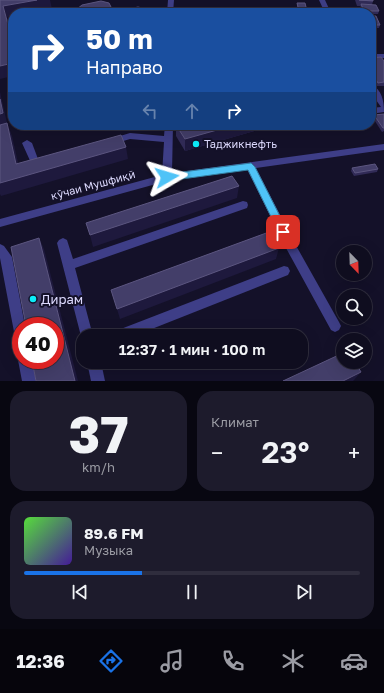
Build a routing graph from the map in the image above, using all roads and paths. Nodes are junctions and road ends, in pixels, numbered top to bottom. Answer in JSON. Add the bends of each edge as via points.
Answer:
{"nodes":[{"id":1,"x":376,"y":97,"type":"edge"},
{"id":2,"x":384,"y":104,"type":"edge"},
{"id":3,"x":169,"y":130,"type":"edge"},
{"id":4,"x":169,"y":140,"type":"junction"},
{"id":5,"x":27,"y":143,"type":"dead end"},
{"id":6,"x":100,"y":144,"type":"edge"},
{"id":7,"x":384,"y":147,"type":"edge"},
{"id":8,"x":57,"y":157,"type":"edge"},
{"id":9,"x":251,"y":167,"type":"junction"},
{"id":10,"x":167,"y":177,"type":"junction"},
{"id":11,"x":243,"y":205,"type":"dead end"},
{"id":12,"x":0,"y":223,"type":"edge"},
{"id":13,"x":63,"y":243,"type":"dead end"},
{"id":14,"x":0,"y":249,"type":"edge"},
{"id":15,"x":69,"y":265,"type":"junction"},
{"id":16,"x":284,"y":271,"type":"dead end"},
{"id":17,"x":17,"y":317,"type":"edge"},
{"id":18,"x":335,"y":326,"type":"dead end"},
{"id":19,"x":85,"y":329,"type":"edge"},
{"id":20,"x":136,"y":329,"type":"edge"},
{"id":21,"x":27,"y":369,"type":"edge"},
{"id":22,"x":95,"y":369,"type":"edge"},
{"id":23,"x":29,"y":381,"type":"edge"},
{"id":24,"x":98,"y":381,"type":"edge"}],
"edges":[{"from":1,"to":2,"type":"street"},
{"from":3,"to":4,"type":"street"},
{"from":4,"to":6,"type":"street","via":[[130,136]]},
{"from":4,"to":10,"type":"street"},
{"from":5,"to":8,"type":"street","via":[[35,163]]},
{"from":7,"to":9,"type":"street","name":"кӯчаи Мушфиқӣ"},
{"from":9,"to":10,"type":"street","name":"кӯчаи Мушфиқӣ"},
{"from":9,"to":18,"type":"street"},
{"from":10,"to":12,"type":"street","name":"кӯчаи Мушфиқӣ"},
{"from":11,"to":15,"type":"street"},
{"from":13,"to":15,"type":"street"},
{"from":14,"to":17,"type":"street","via":[[6,257]]},
{"from":15,"to":19,"type":"street"},
{"from":16,"to":20,"type":"street"},
{"from":21,"to":23,"type":"street"},
{"from":22,"to":24,"type":"street"}]}
